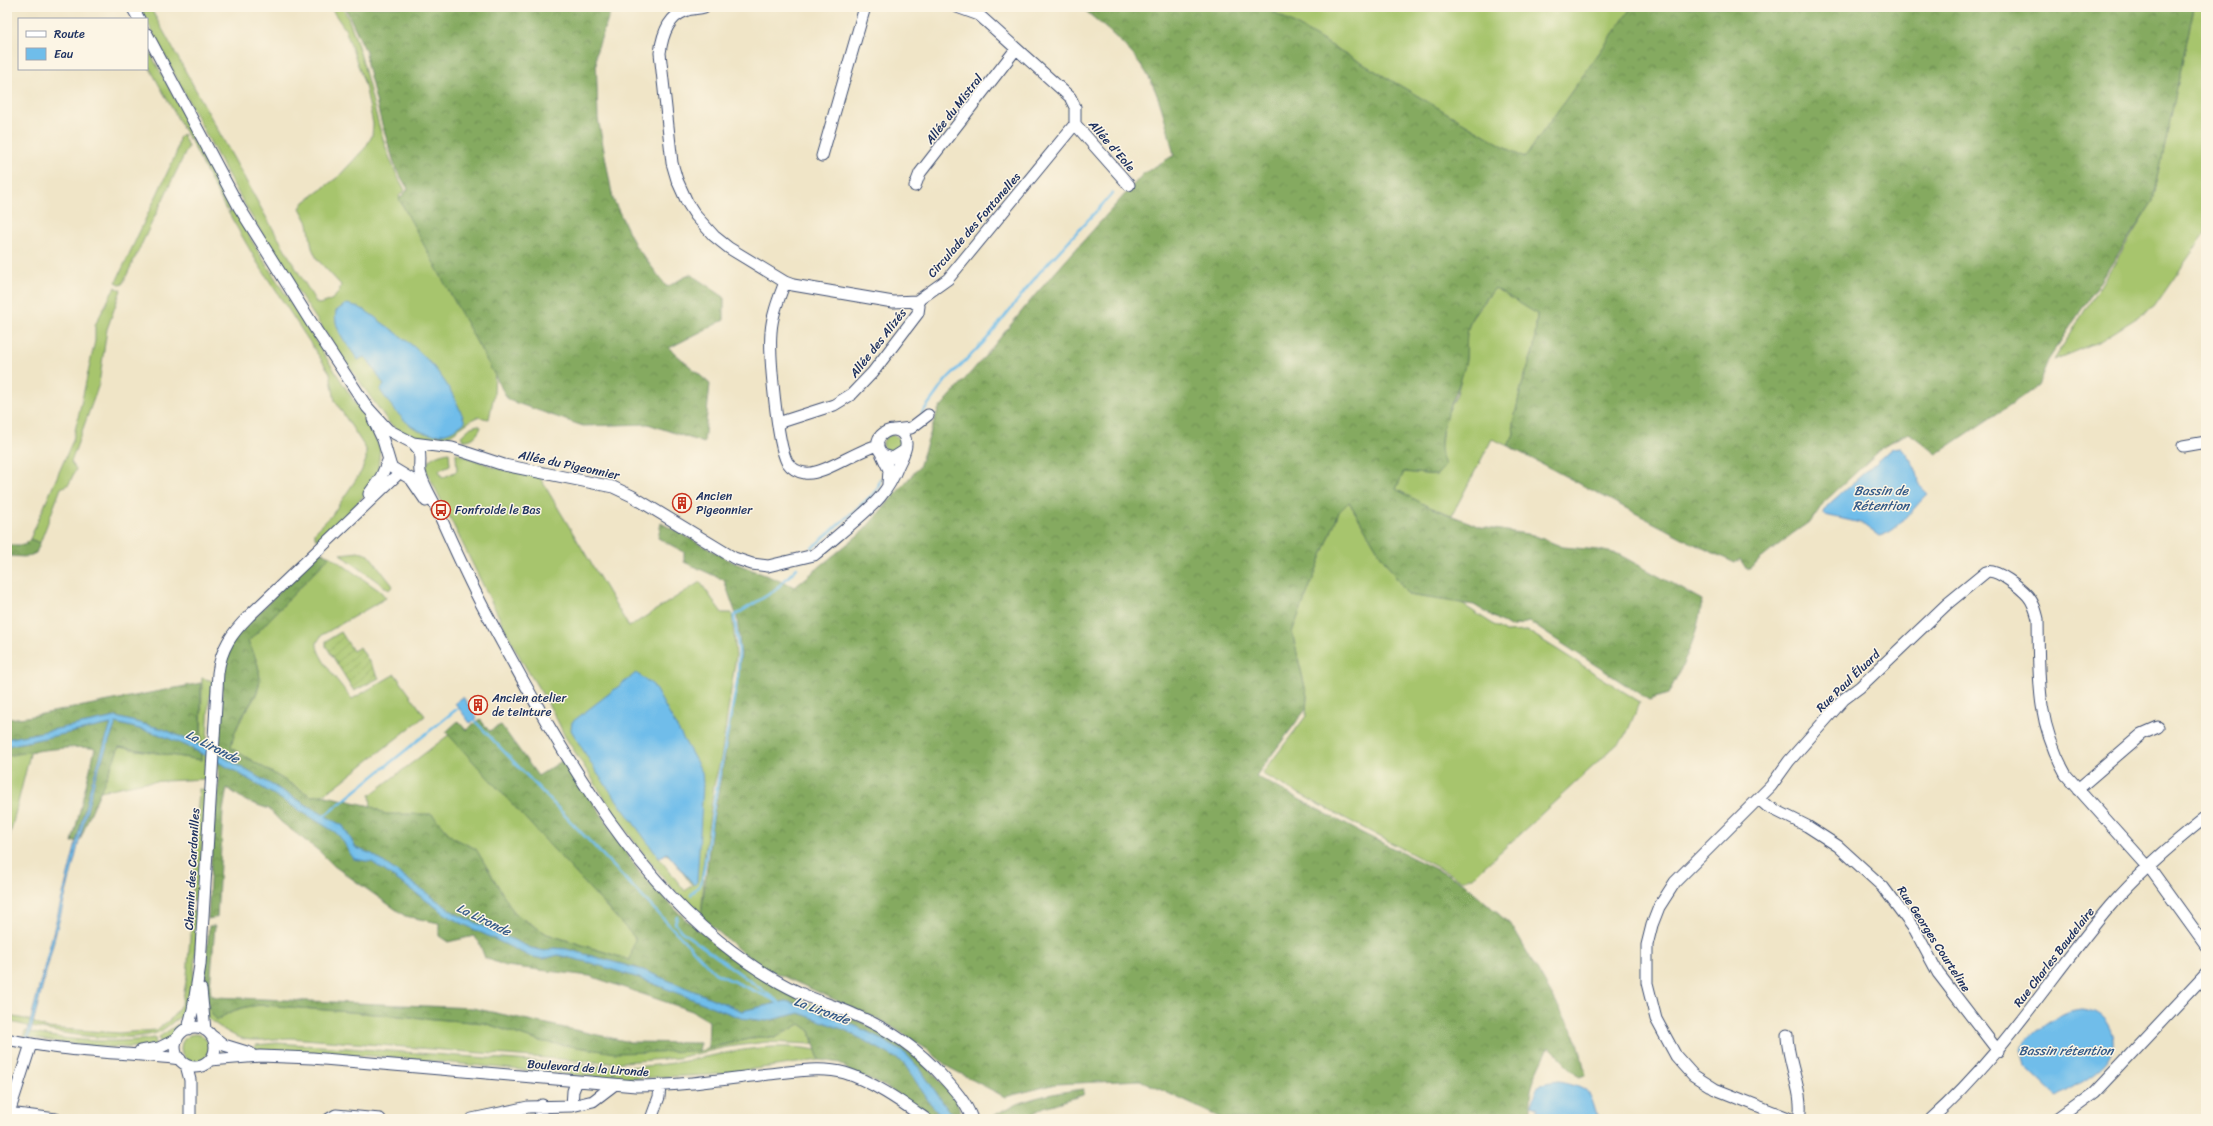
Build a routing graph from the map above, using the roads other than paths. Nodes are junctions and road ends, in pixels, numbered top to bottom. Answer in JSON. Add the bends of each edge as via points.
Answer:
{"nodes":[{"id":1,"x":132,"y":7,"type":"edge"},
{"id":2,"x":704,"y":7,"type":"edge"},
{"id":3,"x":865,"y":7,"type":"edge"},
{"id":4,"x":956,"y":7,"type":"edge"},
{"id":5,"x":679,"y":10,"type":"edge"},
{"id":6,"x":138,"y":18,"type":"edge"},
{"id":7,"x":148,"y":36,"type":"edge"},
{"id":8,"x":1016,"y":49,"type":"junction"},
{"id":9,"x":1076,"y":124,"type":"junction"},
{"id":10,"x":822,"y":156,"type":"dead end"},
{"id":11,"x":915,"y":186,"type":"dead end"},
{"id":12,"x":1129,"y":186,"type":"dead end"},
{"id":13,"x":785,"y":282,"type":"junction"},
{"id":14,"x":913,"y":302,"type":"junction"},
{"id":15,"x":367,"y":407,"type":"junction"},
{"id":16,"x":778,"y":423,"type":"junction"},
{"id":17,"x":892,"y":430,"type":"junction"},
{"id":18,"x":411,"y":442,"type":"junction"},
{"id":19,"x":2206,"y":442,"type":"edge"},
{"id":20,"x":440,"y":446,"type":"junction"},
{"id":21,"x":2183,"y":446,"type":"dead end"},
{"id":22,"x":880,"y":449,"type":"junction"},
{"id":23,"x":905,"y":449,"type":"junction"},
{"id":24,"x":388,"y":458,"type":"junction"},
{"id":25,"x":420,"y":462,"type":"junction"},
{"id":26,"x":401,"y":473,"type":"junction"},
{"id":27,"x":887,"y":489,"type":"junction"},
{"id":28,"x":346,"y":522,"type":"junction"},
{"id":29,"x":446,"y":532,"type":"junction"},
{"id":30,"x":2158,"y":727,"type":"dead end"},
{"id":31,"x":2078,"y":789,"type":"junction"},
{"id":32,"x":1759,"y":799,"type":"junction"},
{"id":33,"x":2206,"y":817,"type":"edge"},
{"id":34,"x":2148,"y":868,"type":"junction"},
{"id":35,"x":2206,"y":946,"type":"edge"},
{"id":36,"x":200,"y":965,"type":"junction"},
{"id":37,"x":2206,"y":974,"type":"edge"},
{"id":38,"x":188,"y":1029,"type":"junction"},
{"id":39,"x":208,"y":1033,"type":"junction"},
{"id":40,"x":1787,"y":1035,"type":"dead end"},
{"id":41,"x":7,"y":1039,"type":"edge"},
{"id":42,"x":177,"y":1039,"type":"junction"},
{"id":43,"x":31,"y":1044,"type":"junction"},
{"id":44,"x":1998,"y":1051,"type":"junction"},
{"id":45,"x":125,"y":1053,"type":"junction"},
{"id":46,"x":260,"y":1056,"type":"junction"},
{"id":47,"x":183,"y":1062,"type":"junction"},
{"id":48,"x":207,"y":1063,"type":"junction"},
{"id":49,"x":577,"y":1081,"type":"junction"},
{"id":50,"x":614,"y":1085,"type":"junction"},
{"id":51,"x":660,"y":1086,"type":"junction"},
{"id":52,"x":542,"y":1105,"type":"junction"},
{"id":53,"x":572,"y":1106,"type":"junction"},
{"id":54,"x":8,"y":1116,"type":"edge"},
{"id":55,"x":190,"y":1116,"type":"edge"},
{"id":56,"x":972,"y":1118,"type":"edge"},
{"id":57,"x":56,"y":1119,"type":"edge"},
{"id":58,"x":329,"y":1119,"type":"edge"},
{"id":59,"x":380,"y":1119,"type":"edge"},
{"id":60,"x":472,"y":1119,"type":"edge"},
{"id":61,"x":540,"y":1119,"type":"edge"},
{"id":62,"x":651,"y":1119,"type":"edge"},
{"id":63,"x":926,"y":1119,"type":"edge"},
{"id":64,"x":1791,"y":1119,"type":"edge"},
{"id":65,"x":1799,"y":1119,"type":"edge"},
{"id":66,"x":1931,"y":1119,"type":"edge"},
{"id":67,"x":2058,"y":1119,"type":"edge"}],
"edges":[{"from":1,"to":6,"type":"street"},
{"from":2,"to":5,"type":"street","name":"Circulade des Fontanelles"},
{"from":3,"to":10,"type":"street"},
{"from":4,"to":8,"type":"street","via":[[979,15]]},
{"from":5,"to":13,"type":"street","name":"Circulade des Fontanelles","via":[[661,40],[660,53],[672,163],[677,180],[690,207],[714,236]]},
{"from":7,"to":15,"type":"street","via":[[248,221]]},
{"from":8,"to":9,"type":"street","via":[[1070,97],[1075,108]]},
{"from":8,"to":11,"type":"street","name":"Allée du Mistral","via":[[920,173]]},
{"from":9,"to":12,"type":"street","name":"Allée d'Eole"},
{"from":9,"to":14,"type":"street","name":"Circulade des Fontanelles","via":[[948,279]]},
{"from":13,"to":14,"type":"street","name":"Circulade des Fontanelles","via":[[893,302]]},
{"from":13,"to":16,"type":"street","via":[[773,322],[770,349]]},
{"from":14,"to":16,"type":"street","name":"Allée des Alizés","via":[[919,306],[918,313],[873,372],[852,394],[834,405]]},
{"from":15,"to":18,"type":"street","via":[[388,430]]},
{"from":15,"to":24,"type":"street","via":[[383,440]]},
{"from":16,"to":22,"type":"street","via":[[787,461],[801,472],[817,471],[863,450]]},
{"from":17,"to":22,"type":"street","via":[[881,435]]},
{"from":17,"to":23,"type":"street","via":[[903,435]]},
{"from":17,"to":23,"type":"street","name":"Allée du Pigeonnier","via":[[911,428],[928,415]]},
{"from":18,"to":20,"type":"street","name":"Allée du Pigeonnier"},
{"from":18,"to":24,"type":"street","via":[[400,441],[394,444]]},
{"from":18,"to":25,"type":"street","via":[[419,450]]},
{"from":19,"to":21,"type":"street"},
{"from":20,"to":25,"type":"street"},
{"from":20,"to":27,"type":"street","name":"Allée du Pigeonnier","via":[[504,465],[613,487],[734,558],[760,566],[805,559],[814,555],[871,508]]},
{"from":22,"to":23,"type":"street","via":[[888,457],[893,458]]},
{"from":22,"to":27,"type":"street","via":[[888,470]]},
{"from":23,"to":27,"type":"street","name":"Allée du Pigeonnier"},
{"from":24,"to":26,"type":"street","via":[[391,467]]},
{"from":24,"to":28,"type":"street","via":[[373,490]]},
{"from":25,"to":26,"type":"street","via":[[413,471]]},
{"from":25,"to":29,"type":"street","via":[[424,481]]},
{"from":26,"to":28,"type":"street"},
{"from":26,"to":29,"type":"street","via":[[411,479]]},
{"from":28,"to":36,"type":"street","name":"Chemin des Cardonilles","via":[[233,633],[226,643],[219,664]]},
{"from":29,"to":56,"type":"street","via":[[475,592],[533,698],[575,767],[622,838],[674,901],[714,937],[759,970],[800,993],[872,1022],[909,1044],[954,1089]]},
{"from":30,"to":31,"type":"street","via":[[2142,734]]},
{"from":31,"to":32,"type":"street","name":"Rue Paul Éluard","via":[[2058,761],[2044,726],[2038,619],[2035,608],[2029,597],[2020,589],[1991,571],[1981,574],[1844,699],[1789,760],[1782,773]]},
{"from":31,"to":34,"type":"street","name":"Rue Paul Éluard"},
{"from":32,"to":44,"type":"street","name":"Rue Georges Courteline","via":[[1838,846],[1883,887],[1915,930],[1938,973]]},
{"from":32,"to":64,"type":"street","name":"Rue Paul Éluard","via":[[1675,882],[1667,894],[1652,925],[1647,945],[1646,982],[1661,1030],[1676,1056],[1693,1075],[1715,1089]]},
{"from":33,"to":34,"type":"street","name":"Rue Charles Baudelaire"},
{"from":34,"to":35,"type":"street","name":"Rue Paul Éluard"},
{"from":34,"to":44,"type":"street","name":"Rue Charles Baudelaire","via":[[2103,915]]},
{"from":36,"to":38,"type":"street","name":"Chemin des Cardonilles"},
{"from":36,"to":39,"type":"street","name":"Chemin des Cardonilles"},
{"from":37,"to":67,"type":"street","via":[[2095,1092]]},
{"from":38,"to":39,"type":"street","via":[[196,1028]]},
{"from":38,"to":42,"type":"street"},
{"from":39,"to":46,"type":"street","name":"Boulevard de la Lironde","via":[[224,1045]]},
{"from":39,"to":48,"type":"street","via":[[215,1048]]},
{"from":40,"to":65,"type":"street","via":[[1787,1047],[1801,1108]]},
{"from":41,"to":43,"type":"street"},
{"from":42,"to":45,"type":"street","via":[[159,1048]]},
{"from":42,"to":47,"type":"street","via":[[176,1047]]},
{"from":43,"to":45,"type":"street","via":[[47,1048]]},
{"from":43,"to":54,"type":"street"},
{"from":44,"to":66,"type":"street","name":"Rue Charles Baudelaire"},
{"from":45,"to":47,"type":"street"},
{"from":46,"to":48,"type":"street","name":"Boulevard de la Lironde"},
{"from":46,"to":49,"type":"street","name":"Boulevard de la Lironde","via":[[353,1061]]},
{"from":47,"to":48,"type":"street","via":[[197,1067]]},
{"from":47,"to":55,"type":"street","via":[[190,1080]]},
{"from":48,"to":55,"type":"street","via":[[196,1081]]},
{"from":49,"to":50,"type":"street","name":"Boulevard de la Lironde"},
{"from":49,"to":53,"type":"street"},
{"from":50,"to":51,"type":"street","name":"Boulevard de la Lironde"},
{"from":50,"to":53,"type":"street","via":[[593,1102]]},
{"from":51,"to":62,"type":"street"},
{"from":51,"to":63,"type":"street","name":"Boulevard de la Lironde","via":[[831,1070],[859,1079],[900,1101]]},
{"from":52,"to":53,"type":"street"},
{"from":52,"to":60,"type":"street"},
{"from":52,"to":61,"type":"street"},
{"from":54,"to":57,"type":"street"},
{"from":58,"to":59,"type":"street","via":[[336,1116]]}]}
